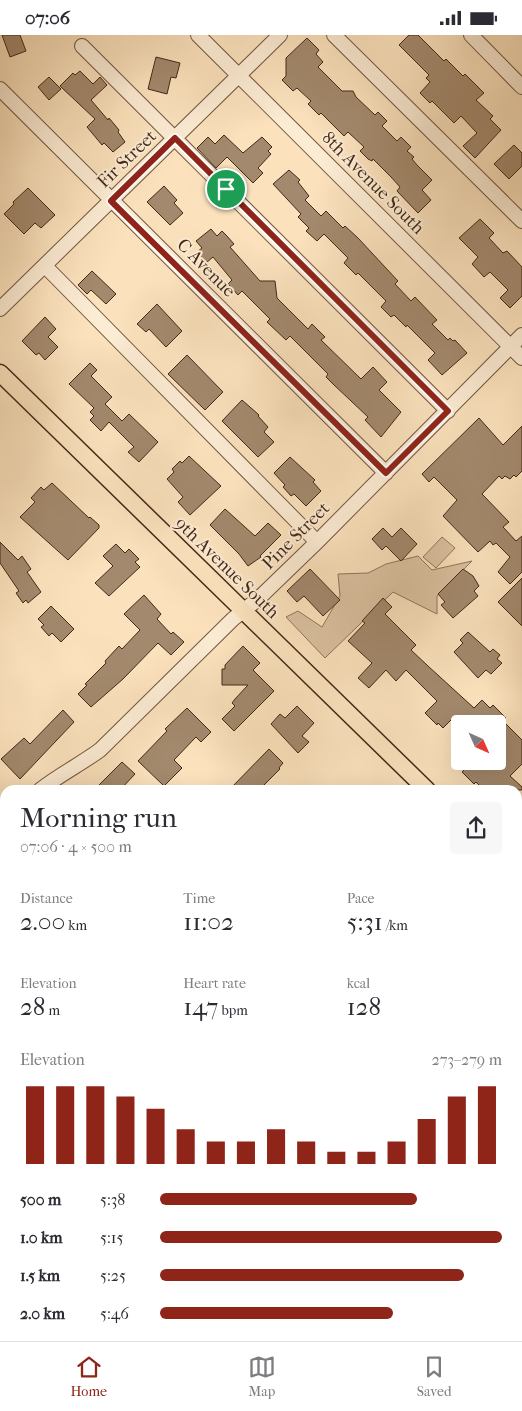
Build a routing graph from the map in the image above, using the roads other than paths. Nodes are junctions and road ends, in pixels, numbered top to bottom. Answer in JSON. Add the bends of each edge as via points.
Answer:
{"nodes":[{"id":1,"x":198,"y":35,"type":"edge"},
{"id":2,"x":280,"y":35,"type":"edge"},
{"id":3,"x":334,"y":35,"type":"edge"},
{"id":4,"x":471,"y":35,"type":"edge"},
{"id":5,"x":82,"y":46,"type":"dead end"},
{"id":6,"x":239,"y":76,"type":"junction"},
{"id":7,"x":522,"y":87,"type":"edge"},
{"id":8,"x":0,"y":89,"type":"edge"},
{"id":9,"x":175,"y":138,"type":"junction"},
{"id":10,"x":111,"y":201,"type":"junction"},
{"id":11,"x":522,"y":221,"type":"edge"},
{"id":12,"x":44,"y":266,"type":"junction"},
{"id":13,"x":0,"y":309,"type":"edge"},
{"id":14,"x":522,"y":335,"type":"edge"},
{"id":15,"x":511,"y":347,"type":"junction"},
{"id":16,"x":522,"y":358,"type":"edge"},
{"id":17,"x":0,"y":373,"type":"edge"},
{"id":18,"x":448,"y":411,"type":"junction"},
{"id":19,"x":386,"y":473,"type":"junction"},
{"id":20,"x":317,"y":542,"type":"junction"},
{"id":21,"x":243,"y":611,"type":"junction"},
{"id":22,"x":46,"y":785,"type":"edge"},
{"id":23,"x":422,"y":785,"type":"edge"}],
"edges":[{"from":1,"to":6,"type":"street","name":"8th Avenue South"},
{"from":2,"to":6,"type":"street","name":"Fir Street"},
{"from":3,"to":11,"type":"street"},
{"from":4,"to":7,"type":"street"},
{"from":5,"to":9,"type":"street"},
{"from":6,"to":9,"type":"street","name":"Fir Street"},
{"from":6,"to":15,"type":"street","name":"8th Avenue South"},
{"from":8,"to":10,"type":"street","name":"C Avenue"},
{"from":9,"to":10,"type":"street","name":"Fir Street"},
{"from":9,"to":18,"type":"street"},
{"from":10,"to":12,"type":"street","name":"Fir Street"},
{"from":10,"to":19,"type":"street","name":"C Avenue"},
{"from":12,"to":13,"type":"street","name":"Fir Street"},
{"from":12,"to":20,"type":"street"},
{"from":14,"to":15,"type":"street","name":"Pine Street"},
{"from":15,"to":16,"type":"street","name":"8th Avenue South"},
{"from":15,"to":18,"type":"street","name":"Pine Street"},
{"from":17,"to":21,"type":"main road","name":"9th Avenue South"},
{"from":18,"to":19,"type":"street","name":"Pine Street"},
{"from":19,"to":20,"type":"street","name":"Pine Street"},
{"from":20,"to":21,"type":"street","name":"Pine Street"},
{"from":21,"to":22,"type":"street","name":"Pine Street","via":[[100,750]]},
{"from":21,"to":23,"type":"main road","name":"9th Avenue South"}]}
